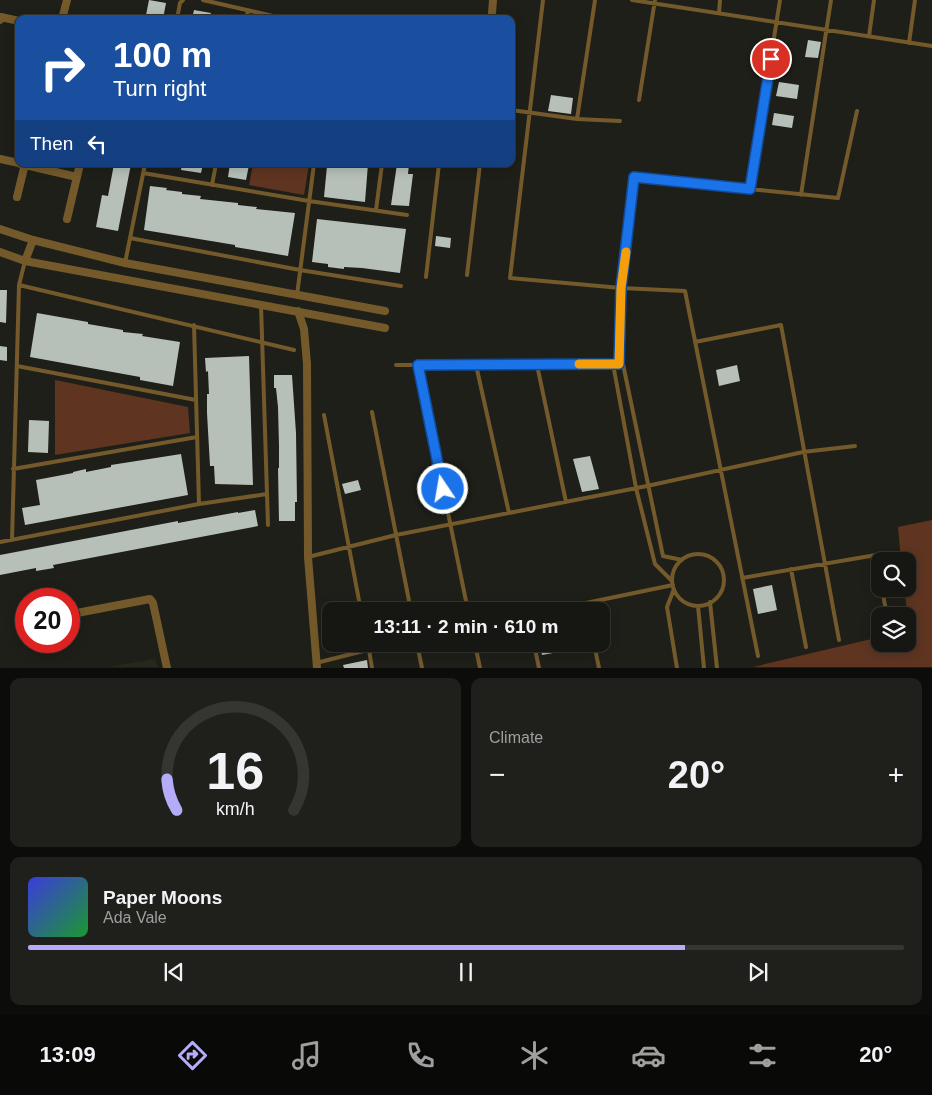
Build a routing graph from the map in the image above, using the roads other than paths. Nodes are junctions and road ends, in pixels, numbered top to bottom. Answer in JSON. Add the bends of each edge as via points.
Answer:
{"nodes":[{"id":1,"x":67,"y":0,"type":"edge"},
{"id":2,"x":184,"y":0,"type":"edge"},
{"id":3,"x":203,"y":0,"type":"edge"},
{"id":4,"x":493,"y":0,"type":"edge"},
{"id":5,"x":543,"y":0,"type":"edge"},
{"id":6,"x":595,"y":0,"type":"edge"},
{"id":7,"x":632,"y":0,"type":"edge"},
{"id":8,"x":720,"y":0,"type":"edge"},
{"id":9,"x":780,"y":0,"type":"edge"},
{"id":10,"x":831,"y":0,"type":"edge"},
{"id":11,"x":874,"y":0,"type":"edge"},
{"id":12,"x":914,"y":0,"type":"edge"},
{"id":13,"x":655,"y":2,"type":"edge"},
{"id":14,"x":248,"y":11,"type":"junction"},
{"id":15,"x":719,"y":12,"type":"junction"},
{"id":16,"x":492,"y":13,"type":"dead end"},
{"id":17,"x":63,"y":15,"type":"edge"},
{"id":18,"x":178,"y":15,"type":"edge"},
{"id":19,"x":247,"y":15,"type":"edge"},
{"id":20,"x":267,"y":15,"type":"edge"},
{"id":21,"x":0,"y":20,"type":"edge"},
{"id":22,"x":15,"y":20,"type":"edge"},
{"id":23,"x":777,"y":22,"type":"junction"},
{"id":24,"x":826,"y":30,"type":"junction"},
{"id":25,"x":869,"y":36,"type":"junction"},
{"id":26,"x":909,"y":43,"type":"junction"},
{"id":27,"x":932,"y":46,"type":"edge"},
{"id":28,"x":639,"y":100,"type":"dead end"},
{"id":29,"x":515,"y":111,"type":"edge"},
{"id":30,"x":857,"y":111,"type":"dead end"},
{"id":31,"x":529,"y":113,"type":"junction"},
{"id":32,"x":577,"y":119,"type":"junction"},
{"id":33,"x":620,"y":121,"type":"dead end"},
{"id":34,"x":0,"y":159,"type":"edge"},
{"id":35,"x":15,"y":162,"type":"edge"},
{"id":36,"x":22,"y":167,"type":"edge"},
{"id":37,"x":35,"y":167,"type":"edge"},
{"id":38,"x":79,"y":167,"type":"edge"},
{"id":39,"x":144,"y":167,"type":"edge"},
{"id":40,"x":215,"y":167,"type":"edge"},
{"id":41,"x":314,"y":167,"type":"edge"},
{"id":42,"x":382,"y":167,"type":"edge"},
{"id":43,"x":439,"y":167,"type":"edge"},
{"id":44,"x":480,"y":167,"type":"edge"},
{"id":45,"x":143,"y":173,"type":"junction"},
{"id":46,"x":77,"y":177,"type":"junction"},
{"id":47,"x":212,"y":185,"type":"junction"},
{"id":48,"x":750,"y":189,"type":"junction"},
{"id":49,"x":801,"y":194,"type":"junction"},
{"id":50,"x":17,"y":197,"type":"dead end"},
{"id":51,"x":309,"y":201,"type":"junction"},
{"id":52,"x":376,"y":210,"type":"junction"},
{"id":53,"x":407,"y":215,"type":"dead end"},
{"id":54,"x":67,"y":220,"type":"dead end"},
{"id":55,"x":0,"y":229,"type":"edge"},
{"id":56,"x":130,"y":238,"type":"junction"},
{"id":57,"x":33,"y":240,"type":"junction"},
{"id":58,"x":0,"y":252,"type":"edge"},
{"id":59,"x":25,"y":261,"type":"junction"},
{"id":60,"x":125,"y":263,"type":"junction"},
{"id":61,"x":300,"y":270,"type":"junction"},
{"id":62,"x":468,"y":275,"type":"dead end"},
{"id":63,"x":426,"y":277,"type":"dead end"},
{"id":64,"x":19,"y":285,"type":"junction"},
{"id":65,"x":401,"y":286,"type":"dead end"},
{"id":66,"x":621,"y":288,"type":"junction"},
{"id":67,"x":297,"y":295,"type":"junction"},
{"id":68,"x":261,"y":304,"type":"junction"},
{"id":69,"x":298,"y":311,"type":"junction"},
{"id":70,"x":385,"y":312,"type":"dead end"},
{"id":71,"x":194,"y":325,"type":"junction"},
{"id":72,"x":385,"y":328,"type":"dead end"},
{"id":73,"x":262,"y":342,"type":"junction"},
{"id":74,"x":695,"y":342,"type":"junction"},
{"id":75,"x":294,"y":350,"type":"dead end"},
{"id":76,"x":613,"y":364,"type":"junction"},
{"id":77,"x":619,"y":364,"type":"junction"},
{"id":78,"x":418,"y":365,"type":"junction"},
{"id":79,"x":476,"y":365,"type":"junction"},
{"id":80,"x":537,"y":365,"type":"junction"},
{"id":81,"x":17,"y":366,"type":"junction"},
{"id":82,"x":396,"y":366,"type":"dead end"},
{"id":83,"x":196,"y":400,"type":"junction"},
{"id":84,"x":372,"y":412,"type":"dead end"},
{"id":85,"x":324,"y":415,"type":"dead end"},
{"id":86,"x":197,"y":437,"type":"junction"},
{"id":87,"x":855,"y":446,"type":"dead end"},
{"id":88,"x":804,"y":452,"type":"junction"},
{"id":89,"x":13,"y":469,"type":"junction"},
{"id":90,"x":721,"y":470,"type":"junction"},
{"id":91,"x":647,"y":486,"type":"junction"},
{"id":92,"x":636,"y":488,"type":"junction"},
{"id":93,"x":267,"y":494,"type":"junction"},
{"id":94,"x":566,"y":502,"type":"junction"},
{"id":95,"x":199,"y":504,"type":"junction"},
{"id":96,"x":509,"y":513,"type":"junction"},
{"id":97,"x":450,"y":524,"type":"junction"},
{"id":98,"x":268,"y":525,"type":"dead end"},
{"id":99,"x":396,"y":535,"type":"junction"},
{"id":100,"x":12,"y":540,"type":"junction"},
{"id":101,"x":0,"y":542,"type":"edge"},
{"id":102,"x":349,"y":548,"type":"junction"},
{"id":103,"x":871,"y":556,"type":"edge"},
{"id":104,"x":308,"y":557,"type":"junction"},
{"id":105,"x":682,"y":560,"type":"junction"},
{"id":106,"x":825,"y":564,"type":"junction"},
{"id":107,"x":792,"y":569,"type":"junction"},
{"id":108,"x":742,"y":578,"type":"junction"},
{"id":109,"x":673,"y":585,"type":"junction"},
{"id":110,"x":359,"y":602,"type":"edge"},
{"id":111,"x":409,"y":602,"type":"edge"},
{"id":112,"x":466,"y":602,"type":"edge"},
{"id":113,"x":592,"y":602,"type":"edge"},
{"id":114,"x":710,"y":602,"type":"junction"},
{"id":115,"x":698,"y":606,"type":"junction"},
{"id":116,"x":80,"y":612,"type":"edge"},
{"id":117,"x":839,"y":640,"type":"dead end"},
{"id":118,"x":806,"y":647,"type":"dead end"},
{"id":119,"x":352,"y":652,"type":"edge"},
{"id":120,"x":369,"y":652,"type":"edge"},
{"id":121,"x":419,"y":652,"type":"edge"},
{"id":122,"x":477,"y":652,"type":"edge"},
{"id":123,"x":536,"y":652,"type":"edge"},
{"id":124,"x":596,"y":652,"type":"edge"},
{"id":125,"x":758,"y":656,"type":"dead end"},
{"id":126,"x":316,"y":665,"type":"edge"},
{"id":127,"x":167,"y":668,"type":"edge"},
{"id":128,"x":372,"y":668,"type":"edge"},
{"id":129,"x":422,"y":668,"type":"edge"},
{"id":130,"x":480,"y":668,"type":"edge"},
{"id":131,"x":539,"y":668,"type":"edge"},
{"id":132,"x":599,"y":668,"type":"edge"},
{"id":133,"x":677,"y":668,"type":"edge"},
{"id":134,"x":704,"y":668,"type":"edge"},
{"id":135,"x":717,"y":668,"type":"edge"}],
"edges":[{"from":1,"to":17,"type":"street"},
{"from":2,"to":18,"type":"lane","via":[[180,3]]},
{"from":3,"to":14,"type":"lane"},
{"from":4,"to":16,"type":"street"},
{"from":5,"to":31,"type":"lane"},
{"from":6,"to":32,"type":"lane"},
{"from":7,"to":13,"type":"lane"},
{"from":8,"to":15,"type":"lane"},
{"from":9,"to":23,"type":"lane"},
{"from":10,"to":24,"type":"lane"},
{"from":11,"to":25,"type":"lane"},
{"from":12,"to":26,"type":"lane"},
{"from":13,"to":15,"type":"lane"},
{"from":13,"to":28,"type":"lane"},
{"from":14,"to":19,"type":"lane"},
{"from":14,"to":20,"type":"lane"},
{"from":15,"to":23,"type":"lane"},
{"from":21,"to":22,"type":"street","via":[[1,17]]},
{"from":23,"to":24,"type":"lane"},
{"from":23,"to":48,"type":"lane"},
{"from":24,"to":25,"type":"lane"},
{"from":24,"to":49,"type":"lane"},
{"from":25,"to":26,"type":"lane"},
{"from":26,"to":27,"type":"lane"},
{"from":29,"to":31,"type":"lane"},
{"from":30,"to":49,"type":"lane","via":[[838,198]]},
{"from":31,"to":32,"type":"lane"},
{"from":31,"to":66,"type":"lane","via":[[510,278]]},
{"from":32,"to":33,"type":"lane"},
{"from":34,"to":35,"type":"street"},
{"from":36,"to":50,"type":"street"},
{"from":37,"to":46,"type":"street"},
{"from":38,"to":46,"type":"street"},
{"from":39,"to":45,"type":"lane"},
{"from":40,"to":47,"type":"lane"},
{"from":41,"to":51,"type":"lane"},
{"from":42,"to":52,"type":"lane"},
{"from":43,"to":63,"type":"lane"},
{"from":44,"to":62,"type":"lane"},
{"from":45,"to":47,"type":"lane"},
{"from":45,"to":56,"type":"lane"},
{"from":46,"to":54,"type":"street"},
{"from":47,"to":51,"type":"lane"},
{"from":48,"to":49,"type":"lane"},
{"from":48,"to":66,"type":"lane","via":[[634,177]]},
{"from":51,"to":52,"type":"lane"},
{"from":51,"to":61,"type":"lane"},
{"from":52,"to":53,"type":"lane"},
{"from":55,"to":57,"type":"street"},
{"from":56,"to":60,"type":"lane"},
{"from":56,"to":61,"type":"lane"},
{"from":57,"to":59,"type":"street"},
{"from":57,"to":60,"type":"street"},
{"from":58,"to":59,"type":"street"},
{"from":59,"to":64,"type":"lane"},
{"from":59,"to":68,"type":"street"},
{"from":60,"to":67,"type":"street"},
{"from":61,"to":65,"type":"lane"},
{"from":61,"to":67,"type":"lane"},
{"from":64,"to":71,"type":"lane"},
{"from":64,"to":81,"type":"lane"},
{"from":66,"to":74,"type":"lane","via":[[686,291]]},
{"from":66,"to":77,"type":"lane"},
{"from":67,"to":70,"type":"street"},
{"from":68,"to":69,"type":"street"},
{"from":68,"to":73,"type":"lane"},
{"from":69,"to":72,"type":"street"},
{"from":69,"to":104,"type":"street","via":[[304,329],[307,364]]},
{"from":71,"to":73,"type":"lane"},
{"from":71,"to":83,"type":"lane"},
{"from":73,"to":75,"type":"lane"},
{"from":73,"to":93,"type":"lane"},
{"from":74,"to":88,"type":"lane","via":[[781,325]]},
{"from":74,"to":90,"type":"lane"},
{"from":76,"to":77,"type":"lane"},
{"from":76,"to":80,"type":"lane"},
{"from":76,"to":92,"type":"lane"},
{"from":77,"to":91,"type":"lane","via":[[623,364]]},
{"from":78,"to":79,"type":"lane"},
{"from":78,"to":82,"type":"lane"},
{"from":78,"to":97,"type":"lane"},
{"from":79,"to":80,"type":"lane"},
{"from":79,"to":96,"type":"lane"},
{"from":80,"to":94,"type":"lane"},
{"from":81,"to":83,"type":"lane"},
{"from":81,"to":89,"type":"lane"},
{"from":83,"to":86,"type":"lane"},
{"from":84,"to":99,"type":"lane"},
{"from":85,"to":102,"type":"lane"},
{"from":86,"to":89,"type":"lane"},
{"from":86,"to":95,"type":"lane"},
{"from":87,"to":88,"type":"lane"},
{"from":88,"to":90,"type":"lane"},
{"from":88,"to":106,"type":"lane"},
{"from":89,"to":100,"type":"lane"},
{"from":90,"to":91,"type":"lane"},
{"from":90,"to":108,"type":"lane"},
{"from":91,"to":92,"type":"lane"},
{"from":91,"to":105,"type":"lane","via":[[663,556]]},
{"from":92,"to":94,"type":"lane"},
{"from":92,"to":109,"type":"lane","via":[[655,564]]},
{"from":93,"to":95,"type":"lane"},
{"from":93,"to":98,"type":"lane"},
{"from":94,"to":96,"type":"lane"},
{"from":95,"to":100,"type":"lane"},
{"from":96,"to":97,"type":"lane"},
{"from":97,"to":99,"type":"lane"},
{"from":97,"to":112,"type":"lane"},
{"from":99,"to":102,"type":"lane"},
{"from":99,"to":111,"type":"lane"},
{"from":100,"to":101,"type":"lane"},
{"from":102,"to":104,"type":"lane"},
{"from":102,"to":110,"type":"lane"},
{"from":103,"to":106,"type":"lane"},
{"from":104,"to":126,"type":"street"},
{"from":105,"to":109,"type":"lane","via":[[674,572]]},
{"from":105,"to":114,"type":"lane","via":[[699,554],[709,557],[722,569],[723,587]]},
{"from":106,"to":107,"type":"lane"},
{"from":106,"to":117,"type":"lane"},
{"from":107,"to":108,"type":"lane"},
{"from":107,"to":118,"type":"lane"},
{"from":108,"to":125,"type":"lane"},
{"from":109,"to":113,"type":"lane"},
{"from":109,"to":115,"type":"lane","via":[[678,597]]},
{"from":109,"to":133,"type":"lane","via":[[667,607]]},
{"from":114,"to":115,"type":"lane"},
{"from":114,"to":135,"type":"lane"},
{"from":115,"to":134,"type":"lane"},
{"from":116,"to":127,"type":"street","via":[[150,599],[154,603]]},
{"from":119,"to":126,"type":"lane"},
{"from":120,"to":128,"type":"lane"},
{"from":121,"to":129,"type":"lane"},
{"from":122,"to":130,"type":"lane"},
{"from":123,"to":131,"type":"lane"},
{"from":124,"to":132,"type":"lane"}]}
